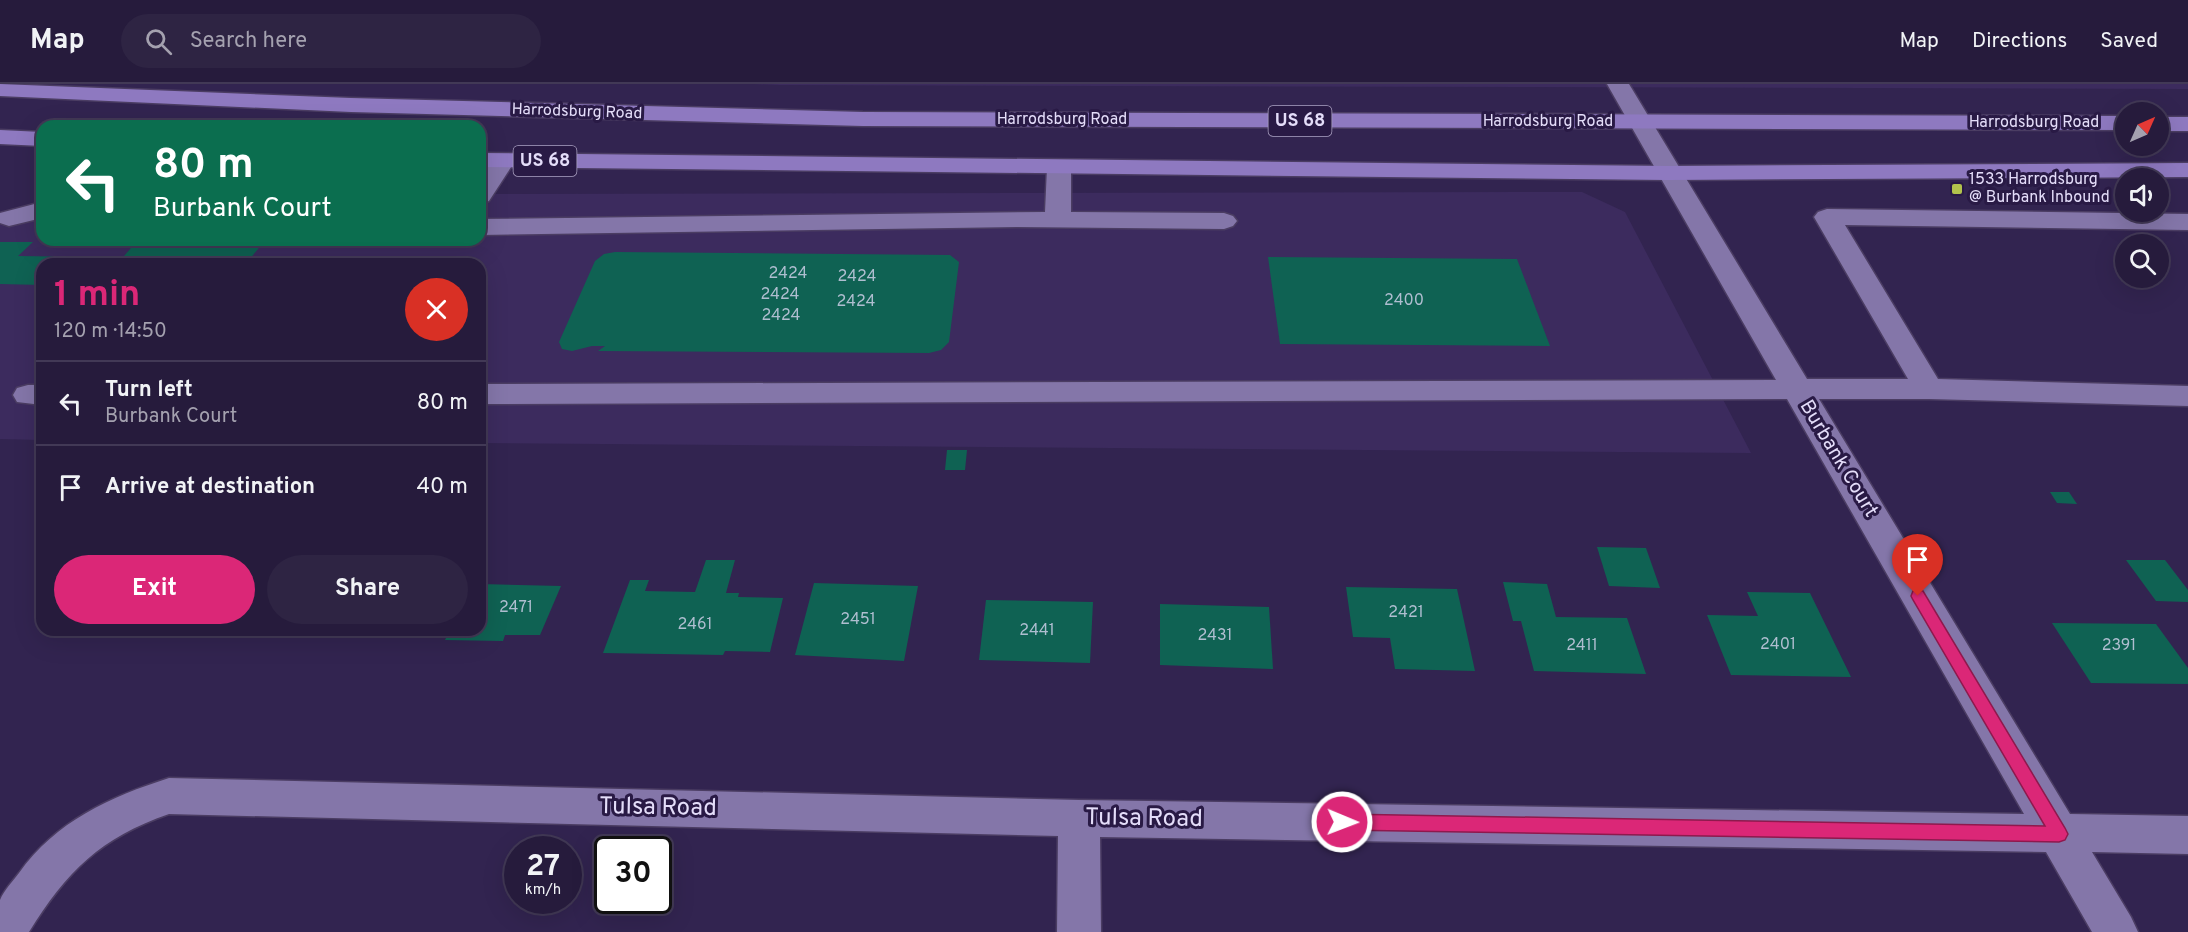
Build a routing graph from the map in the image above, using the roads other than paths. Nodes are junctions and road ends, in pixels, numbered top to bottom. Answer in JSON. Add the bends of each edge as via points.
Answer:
{"nodes":[{"id":1,"x":1618,"y":84,"type":"edge"},
{"id":2,"x":0,"y":89,"type":"edge"},
{"id":3,"x":1056,"y":120,"type":"junction"},
{"id":4,"x":1642,"y":122,"type":"junction"},
{"id":5,"x":2115,"y":123,"type":"edge"},
{"id":6,"x":2169,"y":124,"type":"edge"},
{"id":7,"x":2188,"y":124,"type":"edge"},
{"id":8,"x":0,"y":137,"type":"edge"},
{"id":9,"x":36,"y":138,"type":"edge"},
{"id":10,"x":491,"y":161,"type":"edge"},
{"id":11,"x":1059,"y":168,"type":"junction"},
{"id":12,"x":2188,"y":170,"type":"edge"},
{"id":13,"x":1668,"y":173,"type":"junction"},
{"id":14,"x":486,"y":177,"type":"edge"},
{"id":15,"x":36,"y":212,"type":"edge"},
{"id":16,"x":9,"y":219,"type":"dead end"},
{"id":17,"x":1058,"y":219,"type":"junction"},
{"id":18,"x":1224,"y":221,"type":"dead end"},
{"id":19,"x":2188,"y":222,"type":"edge"},
{"id":20,"x":486,"y":227,"type":"edge"},
{"id":21,"x":1929,"y":389,"type":"junction"},
{"id":22,"x":1797,"y":391,"type":"junction"},
{"id":23,"x":486,"y":394,"type":"edge"},
{"id":24,"x":2188,"y":396,"type":"edge"},
{"id":25,"x":1079,"y":818,"type":"junction"},
{"id":26,"x":2059,"y":834,"type":"junction"},
{"id":27,"x":2188,"y":835,"type":"edge"},
{"id":28,"x":4,"y":932,"type":"edge"},
{"id":29,"x":1079,"y":932,"type":"edge"},
{"id":30,"x":2116,"y":932,"type":"edge"}],
"edges":[{"from":1,"to":4,"type":"street","name":"Burbank Court"},
{"from":2,"to":3,"type":"main road","name":"Harrodsburg Road","number":"US 68","via":[[645,115]]},
{"from":3,"to":4,"type":"main road","name":"Harrodsburg Road","number":"US 68"},
{"from":3,"to":11,"type":"main road"},
{"from":4,"to":5,"type":"main road","name":"Harrodsburg Road","number":"US 68"},
{"from":4,"to":13,"type":"street","name":"Burbank Court"},
{"from":6,"to":7,"type":"main road"},
{"from":8,"to":9,"type":"main road"},
{"from":10,"to":11,"type":"main road","number":"US 68"},
{"from":10,"to":14,"type":"street"},
{"from":11,"to":13,"type":"main road","number":"US 68"},
{"from":11,"to":17,"type":"street"},
{"from":12,"to":13,"type":"main road","number":"US 68"},
{"from":13,"to":22,"type":"street","name":"Burbank Court"},
{"from":15,"to":16,"type":"street"},
{"from":17,"to":18,"type":"street"},
{"from":17,"to":20,"type":"street"},
{"from":19,"to":21,"type":"street","via":[[1827,217]]},
{"from":21,"to":22,"type":"street"},
{"from":21,"to":24,"type":"street"},
{"from":22,"to":23,"type":"street"},
{"from":22,"to":26,"type":"street","name":"Burbank Court"},
{"from":25,"to":26,"type":"street","name":"Tulsa Road"},
{"from":25,"to":28,"type":"street","name":"Tulsa Road","via":[[168,796],[136,807],[85,835],[51,864]]},
{"from":25,"to":29,"type":"street"},
{"from":26,"to":27,"type":"street","name":"Tulsa Road"},
{"from":26,"to":30,"type":"street","name":"Burbank Court"}]}
